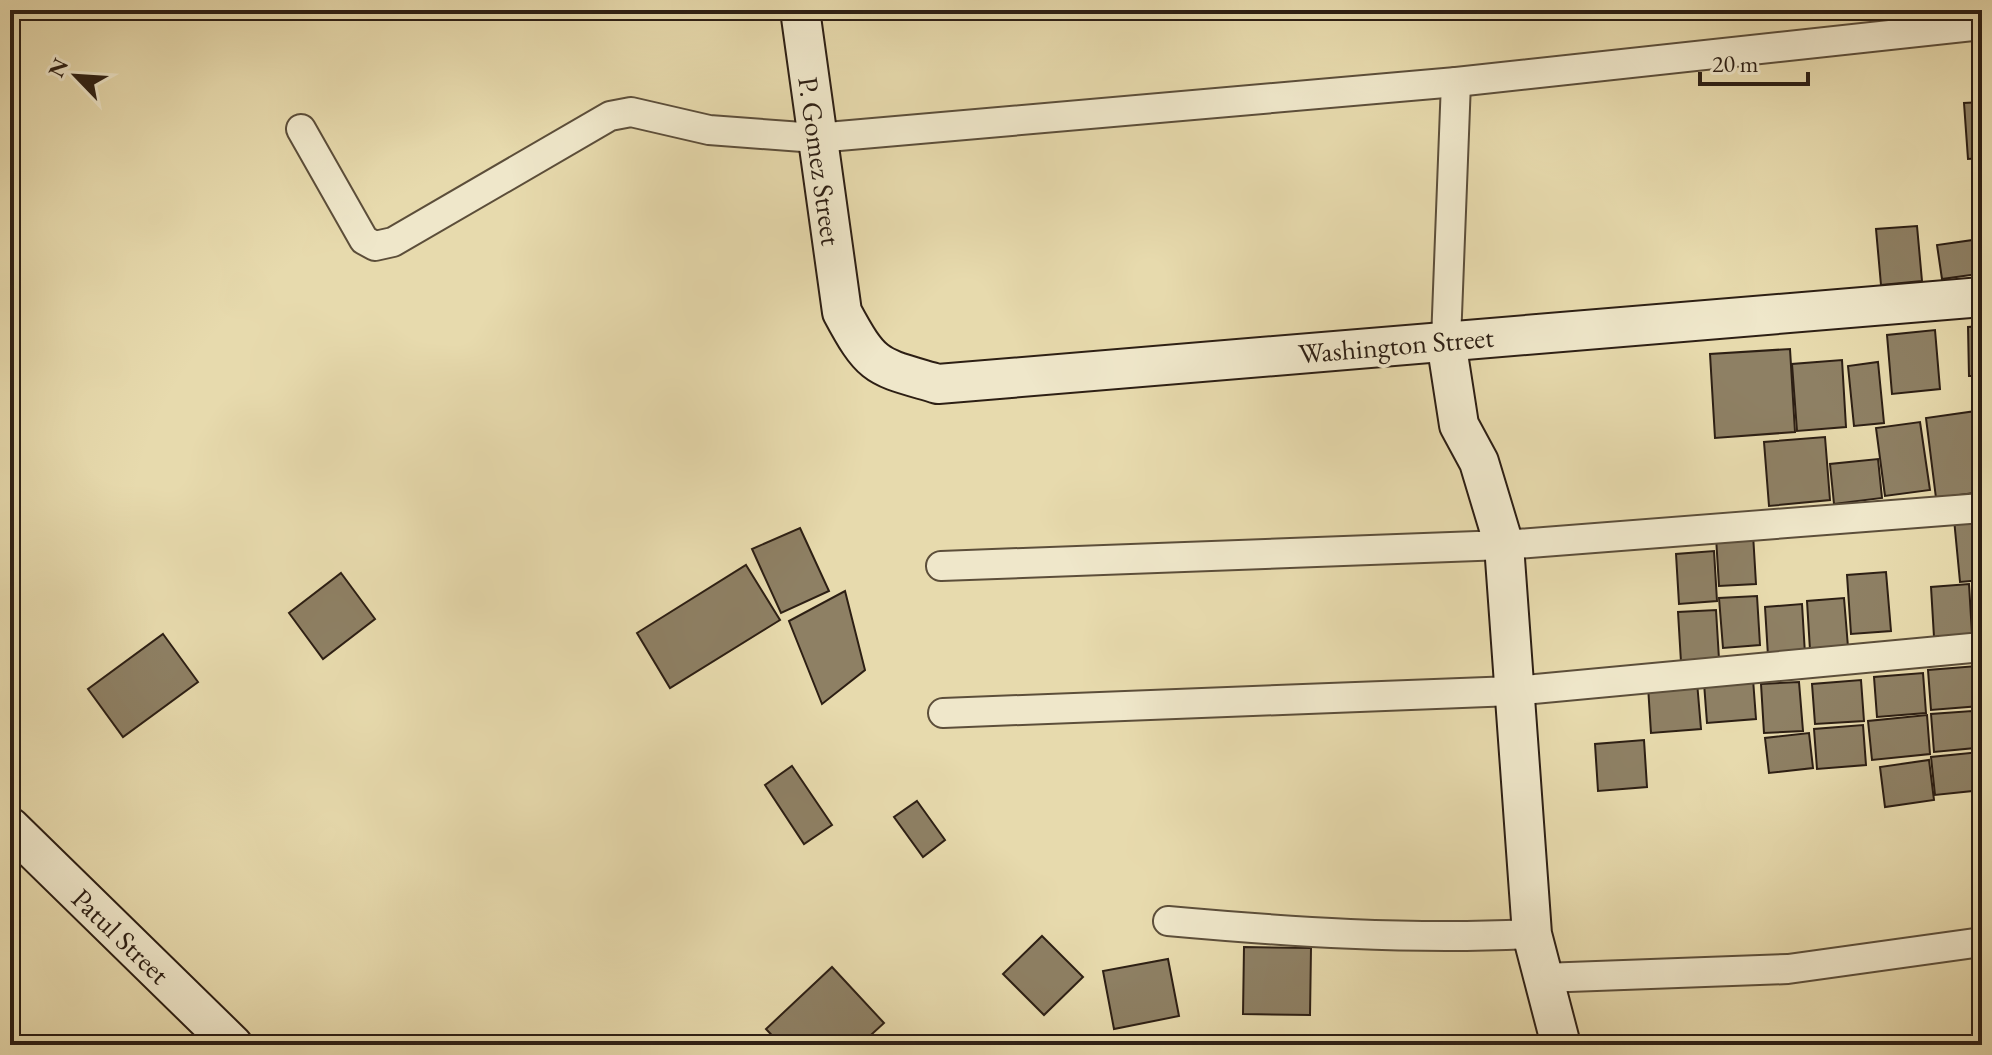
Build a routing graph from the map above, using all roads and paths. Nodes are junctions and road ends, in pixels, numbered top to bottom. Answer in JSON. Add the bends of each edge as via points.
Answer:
{"nodes":[{"id":1,"x":800,"y":10,"type":"edge"},
{"id":2,"x":1982,"y":25,"type":"edge"},
{"id":3,"x":1456,"y":82,"type":"junction"},
{"id":4,"x":301,"y":129,"type":"dead end"},
{"id":5,"x":816,"y":138,"type":"junction"},
{"id":6,"x":1982,"y":297,"type":"edge"},
{"id":7,"x":842,"y":312,"type":"joint"},
{"id":8,"x":1446,"y":341,"type":"junction"},
{"id":9,"x":1982,"y":508,"type":"edge"},
{"id":10,"x":1504,"y":545,"type":"junction"},
{"id":11,"x":941,"y":566,"type":"dead end"},
{"id":12,"x":1982,"y":647,"type":"edge"},
{"id":13,"x":1513,"y":691,"type":"junction"},
{"id":14,"x":943,"y":713,"type":"dead end"},
{"id":15,"x":10,"y":827,"type":"edge"},
{"id":16,"x":1168,"y":921,"type":"dead end"},
{"id":17,"x":1532,"y":934,"type":"junction"},
{"id":18,"x":1982,"y":942,"type":"edge"},
{"id":19,"x":1542,"y":978,"type":"junction"},
{"id":20,"x":233,"y":1045,"type":"edge"},
{"id":21,"x":1561,"y":1045,"type":"edge"}],
"edges":[{"from":1,"to":5,"type":"street","name":"P. Gomez Street"},
{"from":2,"to":3,"type":"street"},
{"from":3,"to":5,"type":"street"},
{"from":3,"to":8,"type":"street"},
{"from":4,"to":5,"type":"street","via":[[364,240],[375,246],[393,242],[610,116],[631,112],[709,130]]},
{"from":5,"to":7,"type":"street","name":"P. Gomez Street"},
{"from":6,"to":8,"type":"street","name":"Washington Street"},
{"from":7,"to":8,"type":"street","name":"Washington Street","via":[[878,366],[938,384]]},
{"from":8,"to":10,"type":"street","via":[[1459,425],[1479,462]]},
{"from":9,"to":10,"type":"street"},
{"from":10,"to":11,"type":"street"},
{"from":10,"to":13,"type":"street"},
{"from":12,"to":13,"type":"street"},
{"from":13,"to":14,"type":"street"},
{"from":13,"to":17,"type":"street"},
{"from":15,"to":20,"type":"street","name":"Patul Street"},
{"from":16,"to":17,"type":"street","via":[[1330,935]]},
{"from":17,"to":19,"type":"street"},
{"from":18,"to":19,"type":"street","via":[[1788,969]]},
{"from":19,"to":21,"type":"street"}]}
